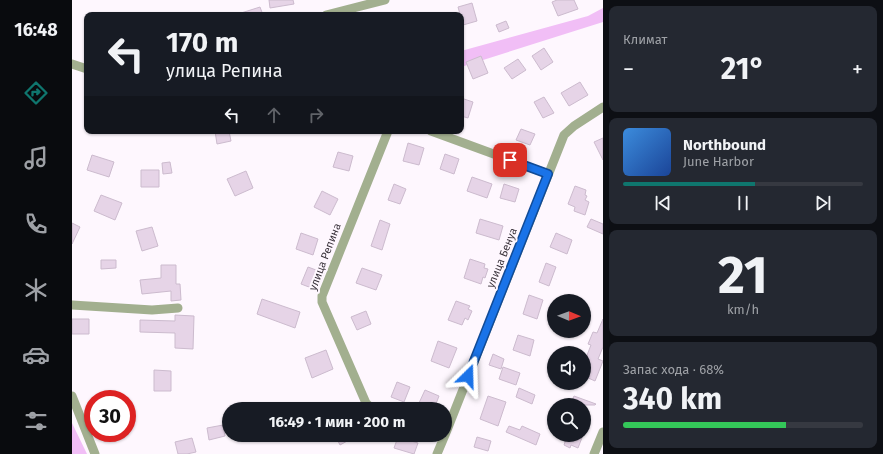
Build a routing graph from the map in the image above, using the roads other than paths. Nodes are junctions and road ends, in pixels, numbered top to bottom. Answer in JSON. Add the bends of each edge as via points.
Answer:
{"nodes":[{"id":1,"x":385,"y":0,"type":"edge"},
{"id":2,"x":338,"y":12,"type":"edge"},
{"id":3,"x":72,"y":64,"type":"edge"},
{"id":4,"x":84,"y":68,"type":"edge"},
{"id":5,"x":603,"y":107,"type":"edge"},
{"id":6,"x":387,"y":134,"type":"edge"},
{"id":7,"x":439,"y":134,"type":"edge"},
{"id":8,"x":548,"y":174,"type":"junction"},
{"id":9,"x":72,"y":305,"type":"edge"},
{"id":10,"x":178,"y":308,"type":"dead end"},
{"id":11,"x":72,"y":396,"type":"edge"},
{"id":12,"x":366,"y":402,"type":"edge"},
{"id":13,"x":452,"y":416,"type":"edge"},
{"id":14,"x":603,"y":432,"type":"edge"},
{"id":15,"x":442,"y":442,"type":"edge"},
{"id":16,"x":95,"y":454,"type":"edge"},
{"id":17,"x":437,"y":454,"type":"edge"},
{"id":18,"x":594,"y":454,"type":"edge"}],
"edges":[{"from":1,"to":2,"type":"street"},
{"from":3,"to":4,"type":"street"},
{"from":5,"to":8,"type":"street","name":"улица Бенуа","via":[[564,135]]},
{"from":6,"to":12,"type":"street","name":"улица Репина","via":[[322,296],[322,302]]},
{"from":7,"to":8,"type":"street"},
{"from":8,"to":13,"type":"street","name":"улица Бенуа"},
{"from":9,"to":10,"type":"street","via":[[152,310]]},
{"from":11,"to":16,"type":"street"},
{"from":14,"to":18,"type":"street"},
{"from":15,"to":17,"type":"street","name":"улица Бенуа"}]}
